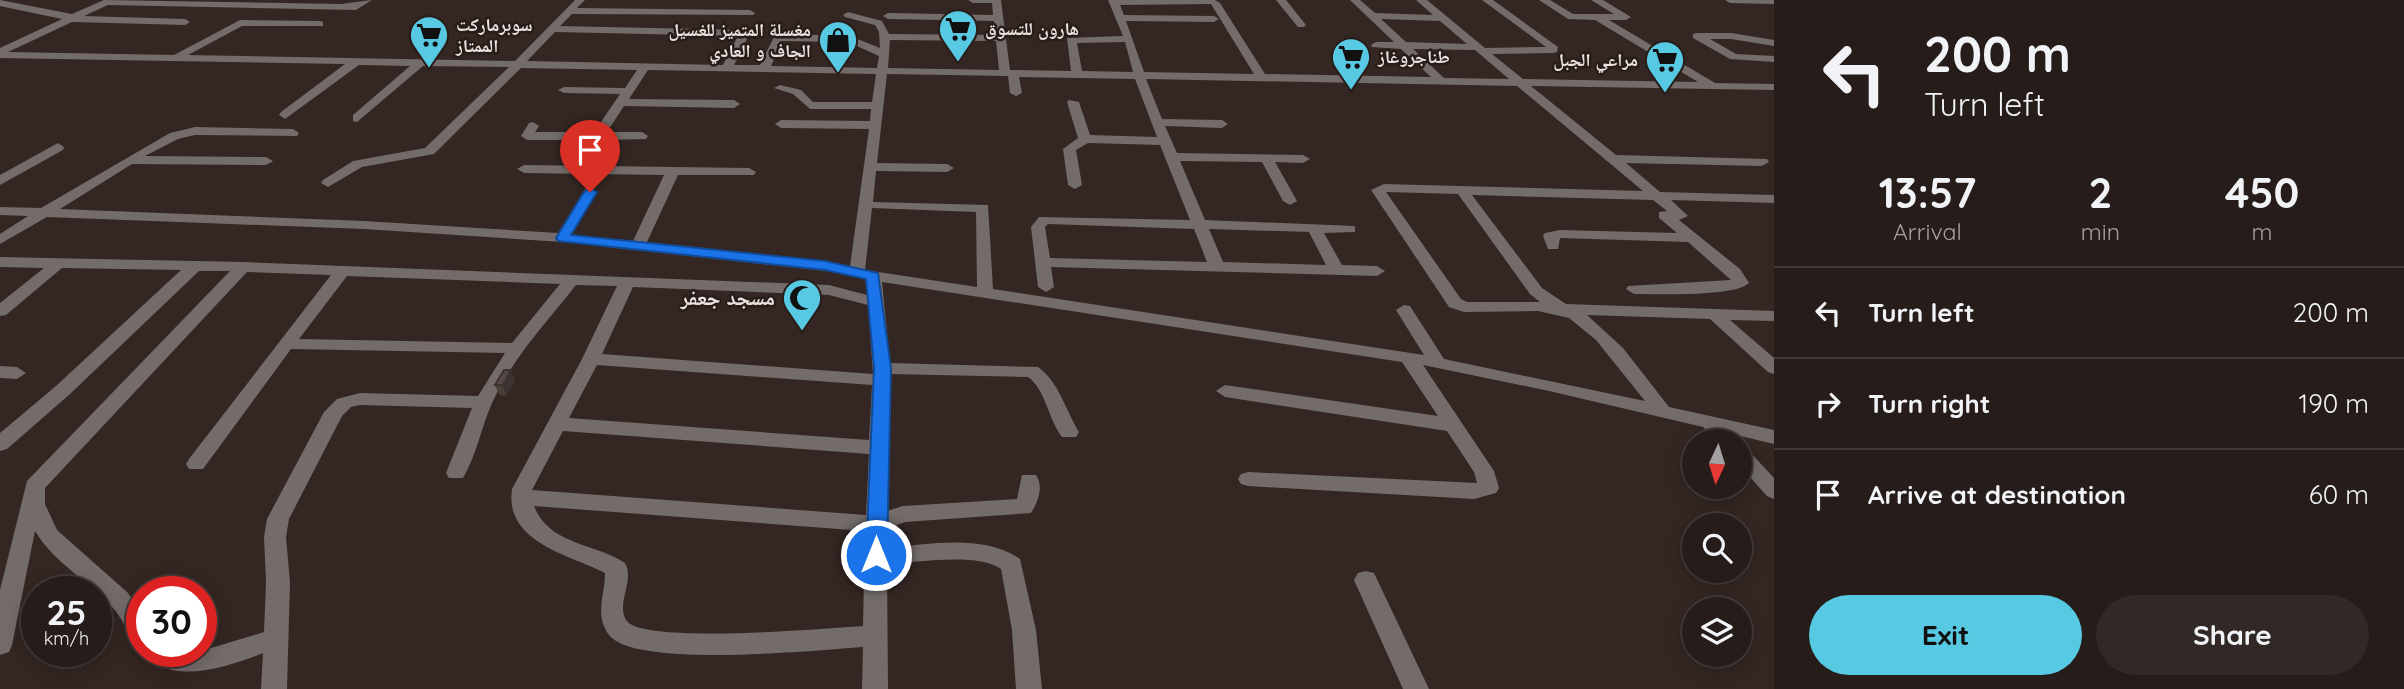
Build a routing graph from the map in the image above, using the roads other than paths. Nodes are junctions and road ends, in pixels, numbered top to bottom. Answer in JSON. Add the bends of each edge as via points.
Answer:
{"nodes":[{"id":1,"x":269,"y":0,"type":"edge"},
{"id":2,"x":323,"y":0,"type":"edge"},
{"id":3,"x":367,"y":0,"type":"edge"},
{"id":4,"x":580,"y":0,"type":"edge"},
{"id":5,"x":973,"y":0,"type":"edge"},
{"id":6,"x":996,"y":0,"type":"edge"},
{"id":7,"x":1280,"y":0,"type":"edge"},
{"id":8,"x":1354,"y":0,"type":"edge"},
{"id":9,"x":1421,"y":0,"type":"edge"},
{"id":10,"x":1486,"y":0,"type":"edge"},
{"id":11,"x":1544,"y":0,"type":"edge"},
{"id":12,"x":1596,"y":0,"type":"edge"},
{"id":13,"x":1730,"y":0,"type":"edge"},
{"id":14,"x":109,"y":1,"type":"edge"},
{"id":15,"x":164,"y":1,"type":"edge"},
{"id":16,"x":1114,"y":1,"type":"edge"},
{"id":17,"x":1210,"y":1,"type":"edge"},
{"id":18,"x":1774,"y":1,"type":"edge"},
{"id":19,"x":211,"y":2,"type":"edge"},
{"id":20,"x":0,"y":3,"type":"edge"},
{"id":21,"x":259,"y":5,"type":"junction"},
{"id":22,"x":312,"y":6,"type":"junction"},
{"id":23,"x":570,"y":11,"type":"junction"},
{"id":24,"x":750,"y":13,"type":"dead end"},
{"id":25,"x":848,"y":15,"type":"dead end"},
{"id":26,"x":888,"y":16,"type":"dead end"},
{"id":27,"x":1372,"y":16,"type":"junction"},
{"id":28,"x":1597,"y":17,"type":"junction"},
{"id":29,"x":72,"y":18,"type":"junction"},
{"id":30,"x":998,"y":18,"type":"junction"},
{"id":31,"x":1121,"y":18,"type":"junction"},
{"id":32,"x":1442,"y":18,"type":"junction"},
{"id":33,"x":1214,"y":19,"type":"dead end"},
{"id":34,"x":185,"y":22,"type":"dead end"},
{"id":35,"x":320,"y":24,"type":"dead end"},
{"id":36,"x":1301,"y":25,"type":"dead end"},
{"id":37,"x":553,"y":29,"type":"junction"},
{"id":38,"x":884,"y":37,"type":"junction"},
{"id":39,"x":1000,"y":38,"type":"junction"},
{"id":40,"x":1129,"y":39,"type":"junction"},
{"id":41,"x":1774,"y":43,"type":"edge"},
{"id":42,"x":1376,"y":44,"type":"dead end"},
{"id":43,"x":1403,"y":45,"type":"junction"},
{"id":44,"x":1481,"y":49,"type":"junction"},
{"id":45,"x":0,"y":53,"type":"edge"},
{"id":46,"x":884,"y":54,"type":"junction"},
{"id":47,"x":176,"y":58,"type":"junction"},
{"id":48,"x":1774,"y":59,"type":"edge"},
{"id":49,"x":358,"y":60,"type":"junction"},
{"id":50,"x":421,"y":62,"type":"junction"},
{"id":51,"x":519,"y":64,"type":"junction"},
{"id":52,"x":645,"y":66,"type":"junction"},
{"id":53,"x":727,"y":68,"type":"junction"},
{"id":54,"x":764,"y":68,"type":"junction"},
{"id":55,"x":882,"y":71,"type":"junction"},
{"id":56,"x":1009,"y":73,"type":"junction"},
{"id":57,"x":1077,"y":74,"type":"junction"},
{"id":58,"x":1141,"y":76,"type":"junction"},
{"id":59,"x":1261,"y":77,"type":"junction"},
{"id":60,"x":1441,"y":81,"type":"junction"},
{"id":61,"x":1518,"y":83,"type":"junction"},
{"id":62,"x":1712,"y":86,"type":"junction"},
{"id":63,"x":1774,"y":87,"type":"edge"},
{"id":64,"x":780,"y":88,"type":"dead end"},
{"id":65,"x":564,"y":90,"type":"dead end"},
{"id":66,"x":629,"y":91,"type":"junction"},
{"id":67,"x":1016,"y":93,"type":"dead end"},
{"id":68,"x":1073,"y":102,"type":"dead end"},
{"id":69,"x":621,"y":103,"type":"junction"},
{"id":70,"x":734,"y":104,"type":"dead end"},
{"id":71,"x":878,"y":107,"type":"junction"},
{"id":72,"x":285,"y":115,"type":"dead end"},
{"id":73,"x":357,"y":118,"type":"dead end"},
{"id":74,"x":1156,"y":122,"type":"junction"},
{"id":75,"x":781,"y":124,"type":"dead end"},
{"id":76,"x":1222,"y":124,"type":"dead end"},
{"id":77,"x":876,"y":125,"type":"junction"},
{"id":78,"x":533,"y":126,"type":"dead end"},
{"id":79,"x":293,"y":133,"type":"dead end"},
{"id":80,"x":642,"y":136,"type":"dead end"},
{"id":81,"x":596,"y":139,"type":"junction"},
{"id":82,"x":1085,"y":139,"type":"junction"},
{"id":83,"x":1164,"y":141,"type":"junction"},
{"id":84,"x":58,"y":147,"type":"dead end"},
{"id":85,"x":1171,"y":157,"type":"junction"},
{"id":86,"x":1303,"y":159,"type":"dead end"},
{"id":87,"x":1611,"y":159,"type":"junction"},
{"id":88,"x":130,"y":160,"type":"junction"},
{"id":89,"x":1267,"y":160,"type":"junction"},
{"id":90,"x":266,"y":161,"type":"dead end"},
{"id":91,"x":1762,"y":162,"type":"dead end"},
{"id":92,"x":869,"y":167,"type":"junction"},
{"id":93,"x":947,"y":168,"type":"dead end"},
{"id":94,"x":524,"y":169,"type":"dead end"},
{"id":95,"x":673,"y":171,"type":"junction"},
{"id":96,"x":749,"y":172,"type":"dead end"},
{"id":97,"x":0,"y":181,"type":"edge"},
{"id":98,"x":328,"y":183,"type":"dead end"},
{"id":99,"x":1075,"y":185,"type":"dead end"},
{"id":100,"x":590,"y":192,"type":"dead end"},
{"id":101,"x":1463,"y":192,"type":"junction"},
{"id":102,"x":1650,"y":197,"type":"junction"},
{"id":103,"x":1774,"y":199,"type":"edge"},
{"id":104,"x":1290,"y":201,"type":"dead end"},
{"id":105,"x":876,"y":205,"type":"dead end"},
{"id":106,"x":0,"y":211,"type":"edge"},
{"id":107,"x":42,"y":213,"type":"junction"},
{"id":108,"x":1681,"y":216,"type":"dead end"},
{"id":109,"x":1198,"y":222,"type":"junction"},
{"id":110,"x":1314,"y":227,"type":"junction"},
{"id":111,"x":1350,"y":229,"type":"dead end"},
{"id":112,"x":563,"y":238,"type":"junction"},
{"id":113,"x":1692,"y":238,"type":"junction"},
{"id":114,"x":0,"y":240,"type":"edge"},
{"id":115,"x":639,"y":244,"type":"junction"},
{"id":116,"x":1553,"y":246,"type":"dead end"},
{"id":117,"x":0,"y":262,"type":"edge"},
{"id":118,"x":1043,"y":262,"type":"junction"},
{"id":119,"x":59,"y":263,"type":"junction"},
{"id":120,"x":1216,"y":265,"type":"junction"},
{"id":121,"x":195,"y":266,"type":"junction"},
{"id":122,"x":243,"y":267,"type":"junction"},
{"id":123,"x":1337,"y":270,"type":"junction"},
{"id":124,"x":343,"y":271,"type":"junction"},
{"id":125,"x":1377,"y":271,"type":"dead end"},
{"id":126,"x":865,"y":274,"type":"junction"},
{"id":127,"x":571,"y":281,"type":"junction"},
{"id":128,"x":627,"y":283,"type":"junction"},
{"id":129,"x":1046,"y":287,"type":"dead end"},
{"id":130,"x":1634,"y":289,"type":"dead end"},
{"id":131,"x":985,"y":292,"type":"junction"},
{"id":132,"x":875,"y":302,"type":"junction"},
{"id":133,"x":1562,"y":309,"type":"junction"},
{"id":134,"x":1404,"y":310,"type":"dead end"},
{"id":135,"x":0,"y":311,"type":"edge"},
{"id":136,"x":1712,"y":312,"type":"junction"},
{"id":137,"x":1774,"y":316,"type":"edge"},
{"id":138,"x":286,"y":344,"type":"junction"},
{"id":139,"x":517,"y":348,"type":"junction"},
{"id":140,"x":1408,"y":357,"type":"junction"},
{"id":141,"x":591,"y":359,"type":"junction"},
{"id":142,"x":1438,"y":363,"type":"junction"},
{"id":143,"x":1774,"y":368,"type":"edge"},
{"id":144,"x":882,"y":374,"type":"junction"},
{"id":145,"x":1225,"y":391,"type":"dead end"},
{"id":146,"x":483,"y":402,"type":"junction"},
{"id":147,"x":1662,"y":410,"type":"junction"},
{"id":148,"x":1708,"y":420,"type":"junction"},
{"id":149,"x":558,"y":424,"type":"junction"},
{"id":150,"x":1452,"y":425,"type":"junction"},
{"id":151,"x":1716,"y":429,"type":"edge"},
{"id":152,"x":1069,"y":432,"type":"dead end"},
{"id":153,"x":1774,"y":437,"type":"edge"},
{"id":154,"x":0,"y":444,"type":"edge"},
{"id":155,"x":879,"y":448,"type":"junction"},
{"id":156,"x":196,"y":464,"type":"dead end"},
{"id":157,"x":1752,"y":467,"type":"edge"},
{"id":158,"x":456,"y":473,"type":"dead end"},
{"id":159,"x":1248,"y":479,"type":"dead end"},
{"id":160,"x":1029,"y":480,"type":"dead end"},
{"id":161,"x":34,"y":486,"type":"junction"},
{"id":162,"x":1774,"y":491,"type":"edge"},
{"id":163,"x":521,"y":497,"type":"junction"},
{"id":164,"x":876,"y":524,"type":"junction"},
{"id":165,"x":876,"y":555,"type":"junction"},
{"id":166,"x":1366,"y":580,"type":"dead end"},
{"id":167,"x":126,"y":609,"type":"edge"},
{"id":168,"x":875,"y":636,"type":"junction"},
{"id":169,"x":276,"y":638,"type":"junction"},
{"id":170,"x":0,"y":645,"type":"edge"},
{"id":171,"x":217,"y":654,"type":"edge"},
{"id":172,"x":274,"y":689,"type":"edge"},
{"id":173,"x":875,"y":689,"type":"edge"},
{"id":174,"x":1030,"y":689,"type":"edge"},
{"id":175,"x":1416,"y":689,"type":"edge"}],
"edges":[{"from":1,"to":21,"type":"street"},
{"from":2,"to":22,"type":"street"},
{"from":3,"to":22,"type":"street","via":[[356,7]]},
{"from":4,"to":23,"type":"street"},
{"from":5,"to":6,"type":"street"},
{"from":6,"to":30,"type":"street"},
{"from":7,"to":36,"type":"street"},
{"from":8,"to":27,"type":"street"},
{"from":9,"to":32,"type":"street"},
{"from":10,"to":44,"type":"street","via":[[1553,50]]},
{"from":11,"to":28,"type":"street","via":[[1571,17]]},
{"from":12,"to":28,"type":"street","via":[[1626,17]]},
{"from":13,"to":18,"type":"street"},
{"from":14,"to":15,"type":"street"},
{"from":14,"to":29,"type":"street"},
{"from":15,"to":19,"type":"street"},
{"from":16,"to":17,"type":"street"},
{"from":16,"to":31,"type":"street"},
{"from":17,"to":59,"type":"street"},
{"from":19,"to":21,"type":"street"},
{"from":20,"to":29,"type":"street"},
{"from":21,"to":22,"type":"street"},
{"from":23,"to":24,"type":"street"},
{"from":23,"to":37,"type":"street"},
{"from":25,"to":38,"type":"street","via":[[878,23]]},
{"from":26,"to":30,"type":"street"},
{"from":27,"to":32,"type":"street"},
{"from":27,"to":43,"type":"street"},
{"from":28,"to":62,"type":"street"},
{"from":29,"to":34,"type":"street"},
{"from":29,"to":45,"type":"street"},
{"from":30,"to":39,"type":"street"},
{"from":31,"to":33,"type":"street"},
{"from":31,"to":40,"type":"street"},
{"from":32,"to":44,"type":"street"},
{"from":35,"to":47,"type":"street","via":[[240,23]]},
{"from":37,"to":51,"type":"street"},
{"from":37,"to":53,"type":"street","via":[[745,33]]},
{"from":38,"to":39,"type":"street"},
{"from":38,"to":46,"type":"street"},
{"from":39,"to":56,"type":"street"},
{"from":40,"to":57,"type":"street","via":[[1071,40]]},
{"from":40,"to":58,"type":"street"},
{"from":41,"to":48,"type":"street","via":[[1696,36],[1734,57]]},
{"from":42,"to":43,"type":"street"},
{"from":43,"to":44,"type":"street"},
{"from":43,"to":60,"type":"street"},
{"from":44,"to":61,"type":"street"},
{"from":45,"to":47,"type":"street"},
{"from":46,"to":54,"type":"street","via":[[850,38],[786,37],[778,39]]},
{"from":46,"to":55,"type":"street"},
{"from":47,"to":49,"type":"street"},
{"from":49,"to":50,"type":"street"},
{"from":49,"to":72,"type":"street"},
{"from":50,"to":51,"type":"street"},
{"from":50,"to":73,"type":"street"},
{"from":51,"to":52,"type":"street"},
{"from":51,"to":98,"type":"street","via":[[429,151],[358,164]]},
{"from":52,"to":53,"type":"street"},
{"from":52,"to":66,"type":"street"},
{"from":53,"to":54,"type":"street"},
{"from":54,"to":55,"type":"street"},
{"from":55,"to":56,"type":"street"},
{"from":55,"to":71,"type":"street"},
{"from":56,"to":57,"type":"street"},
{"from":56,"to":67,"type":"street"},
{"from":57,"to":58,"type":"street"},
{"from":58,"to":59,"type":"street"},
{"from":58,"to":74,"type":"street"},
{"from":59,"to":60,"type":"street"},
{"from":60,"to":61,"type":"street"},
{"from":61,"to":62,"type":"street"},
{"from":61,"to":87,"type":"street"},
{"from":62,"to":63,"type":"street"},
{"from":64,"to":71,"type":"street","via":[[797,92],[810,105]]},
{"from":65,"to":66,"type":"street"},
{"from":66,"to":69,"type":"street"},
{"from":68,"to":82,"type":"street"},
{"from":69,"to":70,"type":"street"},
{"from":69,"to":81,"type":"street"},
{"from":71,"to":77,"type":"street"},
{"from":74,"to":76,"type":"street"},
{"from":74,"to":83,"type":"street"},
{"from":75,"to":77,"type":"street"},
{"from":77,"to":92,"type":"street"},
{"from":78,"to":81,"type":"street","via":[[527,136]]},
{"from":79,"to":88,"type":"street","via":[[186,132]]},
{"from":80,"to":81,"type":"street"},
{"from":82,"to":83,"type":"street"},
{"from":82,"to":99,"type":"street","via":[[1069,149]]},
{"from":83,"to":85,"type":"street"},
{"from":84,"to":97,"type":"street"},
{"from":85,"to":89,"type":"street"},
{"from":85,"to":109,"type":"street"},
{"from":86,"to":89,"type":"street"},
{"from":87,"to":91,"type":"street"},
{"from":87,"to":102,"type":"street"},
{"from":88,"to":90,"type":"street"},
{"from":88,"to":107,"type":"street"},
{"from":89,"to":104,"type":"street"},
{"from":92,"to":93,"type":"street"},
{"from":92,"to":126,"type":"street"},
{"from":94,"to":95,"type":"street"},
{"from":95,"to":96,"type":"street"},
{"from":95,"to":115,"type":"street"},
{"from":100,"to":112,"type":"street"},
{"from":101,"to":102,"type":"street"},
{"from":101,"to":133,"type":"street","via":[[1536,291]]},
{"from":101,"to":133,"type":"street","via":[[1378,190],[1455,303]]},
{"from":102,"to":103,"type":"street"},
{"from":102,"to":108,"type":"street"},
{"from":102,"to":113,"type":"street"},
{"from":105,"to":131,"type":"street","via":[[982,208]]},
{"from":106,"to":107,"type":"street"},
{"from":107,"to":112,"type":"street"},
{"from":107,"to":114,"type":"street"},
{"from":109,"to":110,"type":"street"},
{"from":109,"to":118,"type":"street","via":[[1044,220],[1038,227]]},
{"from":109,"to":120,"type":"street"},
{"from":110,"to":111,"type":"street"},
{"from":110,"to":123,"type":"street"},
{"from":112,"to":115,"type":"street"},
{"from":113,"to":116,"type":"street","via":[[1560,234],[1550,236]]},
{"from":113,"to":130,"type":"street","via":[[1741,283]]},
{"from":115,"to":126,"type":"street","via":[[825,265]]},
{"from":117,"to":119,"type":"street"},
{"from":118,"to":120,"type":"street"},
{"from":118,"to":129,"type":"street"},
{"from":119,"to":121,"type":"street"},
{"from":119,"to":135,"type":"street"},
{"from":120,"to":123,"type":"street"},
{"from":121,"to":122,"type":"street"},
{"from":121,"to":154,"type":"street"},
{"from":122,"to":124,"type":"street"},
{"from":122,"to":161,"type":"street"},
{"from":123,"to":125,"type":"street"},
{"from":124,"to":127,"type":"street"},
{"from":124,"to":138,"type":"street"},
{"from":126,"to":131,"type":"street"},
{"from":126,"to":132,"type":"street"},
{"from":127,"to":128,"type":"street"},
{"from":127,"to":139,"type":"street"},
{"from":128,"to":132,"type":"street","via":[[829,290]]},
{"from":128,"to":141,"type":"street"},
{"from":131,"to":140,"type":"street"},
{"from":132,"to":144,"type":"street"},
{"from":133,"to":136,"type":"street"},
{"from":133,"to":147,"type":"street","via":[[1594,328]]},
{"from":134,"to":142,"type":"street"},
{"from":136,"to":137,"type":"street"},
{"from":136,"to":143,"type":"street"},
{"from":138,"to":139,"type":"street"},
{"from":138,"to":156,"type":"street"},
{"from":139,"to":146,"type":"street"},
{"from":140,"to":142,"type":"street"},
{"from":140,"to":150,"type":"street"},
{"from":141,"to":144,"type":"street"},
{"from":141,"to":149,"type":"street"},
{"from":142,"to":147,"type":"street"},
{"from":144,"to":152,"type":"street","via":[[1032,371],[1043,379]]},
{"from":144,"to":155,"type":"street"},
{"from":145,"to":150,"type":"street"},
{"from":146,"to":158,"type":"street"},
{"from":146,"to":169,"type":"street","via":[[360,399],[339,405],[278,519]]},
{"from":147,"to":148,"type":"street"},
{"from":148,"to":151,"type":"street"},
{"from":148,"to":153,"type":"street"},
{"from":149,"to":155,"type":"street"},
{"from":149,"to":163,"type":"street"},
{"from":150,"to":159,"type":"street","via":[[1484,471],[1489,482],[1484,491]]},
{"from":155,"to":164,"type":"street"},
{"from":157,"to":162,"type":"street"},
{"from":160,"to":164,"type":"street","via":[[1023,507],[903,514]]},
{"from":161,"to":167,"type":"street","via":[[32,502],[37,517],[64,551]]},
{"from":161,"to":170,"type":"street"},
{"from":163,"to":164,"type":"street"},
{"from":163,"to":168,"type":"street","via":[[524,513],[541,533],[617,569],[610,606],[625,636],[638,641],[713,644]]},
{"from":164,"to":165,"type":"street"},
{"from":165,"to":168,"type":"street"},
{"from":165,"to":174,"type":"street","via":[[953,553],[1006,558],[1012,565],[1024,630]]},
{"from":166,"to":175,"type":"street"},
{"from":168,"to":173,"type":"street"},
{"from":169,"to":171,"type":"street"},
{"from":169,"to":172,"type":"street"}]}
